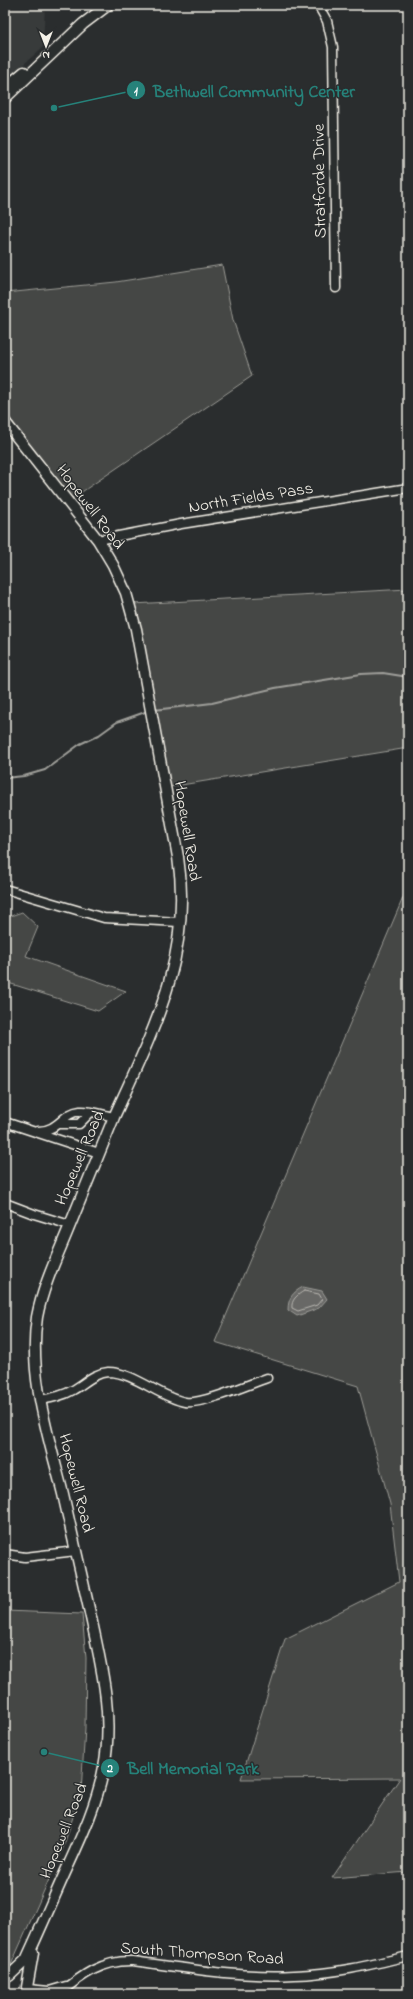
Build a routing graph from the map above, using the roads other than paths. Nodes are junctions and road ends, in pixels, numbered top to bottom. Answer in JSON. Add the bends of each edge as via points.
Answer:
{"nodes":[{"id":1,"x":108,"y":5,"type":"edge"},
{"id":2,"x":318,"y":5,"type":"edge"},
{"id":3,"x":60,"y":46,"type":"junction"},
{"id":4,"x":5,"y":88,"type":"edge"},
{"id":5,"x":5,"y":98,"type":"edge"},
{"id":6,"x":336,"y":288,"type":"dead end"},
{"id":7,"x":5,"y":422,"type":"edge"},
{"id":8,"x":408,"y":488,"type":"edge"},
{"id":9,"x":98,"y":540,"type":"junction"},
{"id":10,"x":5,"y":889,"type":"edge"},
{"id":11,"x":179,"y":922,"type":"junction"},
{"id":12,"x":91,"y":1112,"type":"junction"},
{"id":13,"x":114,"y":1117,"type":"junction"},
{"id":14,"x":5,"y":1122,"type":"edge"},
{"id":15,"x":58,"y":1124,"type":"junction"},
{"id":16,"x":32,"y":1130,"type":"junction"},
{"id":17,"x":99,"y":1153,"type":"junction"},
{"id":18,"x":5,"y":1203,"type":"edge"},
{"id":19,"x":70,"y":1225,"type":"junction"},
{"id":20,"x":267,"y":1378,"type":"dead end"},
{"id":21,"x":41,"y":1400,"type":"junction"},
{"id":22,"x":76,"y":1551,"type":"junction"},
{"id":23,"x":5,"y":1554,"type":"edge"},
{"id":24,"x":38,"y":1936,"type":"junction"},
{"id":25,"x":408,"y":1956,"type":"edge"},
{"id":26,"x":7,"y":1977,"type":"edge"},
{"id":27,"x":71,"y":1984,"type":"junction"},
{"id":28,"x":28,"y":1990,"type":"edge"},
{"id":29,"x":59,"y":1994,"type":"edge"}],
"edges":[{"from":1,"to":3,"type":"street"},
{"from":2,"to":6,"type":"street","name":"Stratforde Drive","via":[[327,22],[333,47]]},
{"from":3,"to":4,"type":"street"},
{"from":3,"to":5,"type":"street"},
{"from":7,"to":9,"type":"street","name":"Hopewell Road"},
{"from":8,"to":9,"type":"street","name":"North Fields Pass","via":[[181,524]]},
{"from":9,"to":11,"type":"street","name":"Hopewell Road","via":[[114,565],[126,593],[136,629],[180,870]]},
{"from":10,"to":11,"type":"street","via":[[104,918]]},
{"from":11,"to":13,"type":"street","name":"Hopewell Road","via":[[166,998]]},
{"from":12,"to":13,"type":"street"},
{"from":12,"to":15,"type":"street","via":[[79,1111],[67,1116]]},
{"from":12,"to":15,"type":"street","via":[[79,1124]]},
{"from":13,"to":17,"type":"street","name":"Hopewell Road"},
{"from":14,"to":16,"type":"street"},
{"from":15,"to":16,"type":"street","via":[[48,1131]]},
{"from":16,"to":17,"type":"street"},
{"from":17,"to":19,"type":"street","name":"Hopewell Road"},
{"from":18,"to":19,"type":"street"},
{"from":19,"to":21,"type":"street","name":"Hopewell Road","via":[[43,1292],[37,1319],[37,1372]]},
{"from":20,"to":21,"type":"street","via":[[191,1402],[175,1399],[123,1375],[107,1372],[92,1377],[73,1391]]},
{"from":21,"to":22,"type":"street","name":"Hopewell Road"},
{"from":22,"to":23,"type":"street","via":[[37,1556]]},
{"from":22,"to":24,"type":"street","name":"Hopewell Road","via":[[103,1676],[107,1702],[107,1747],[94,1805]]},
{"from":24,"to":26,"type":"street","name":"Hopewell Road","via":[[26,1960]]},
{"from":24,"to":28,"type":"street","name":"Hopewell Road"},
{"from":25,"to":27,"type":"street","name":"South Thompson Road","via":[[346,1970],[293,1975],[229,1974],[128,1961],[100,1966]]},
{"from":26,"to":28,"type":"street","via":[[20,1978]]},
{"from":27,"to":28,"type":"street","name":"South Thompson Road","via":[[49,1991]]},
{"from":27,"to":29,"type":"street","name":"South Thompson Road"}]}
